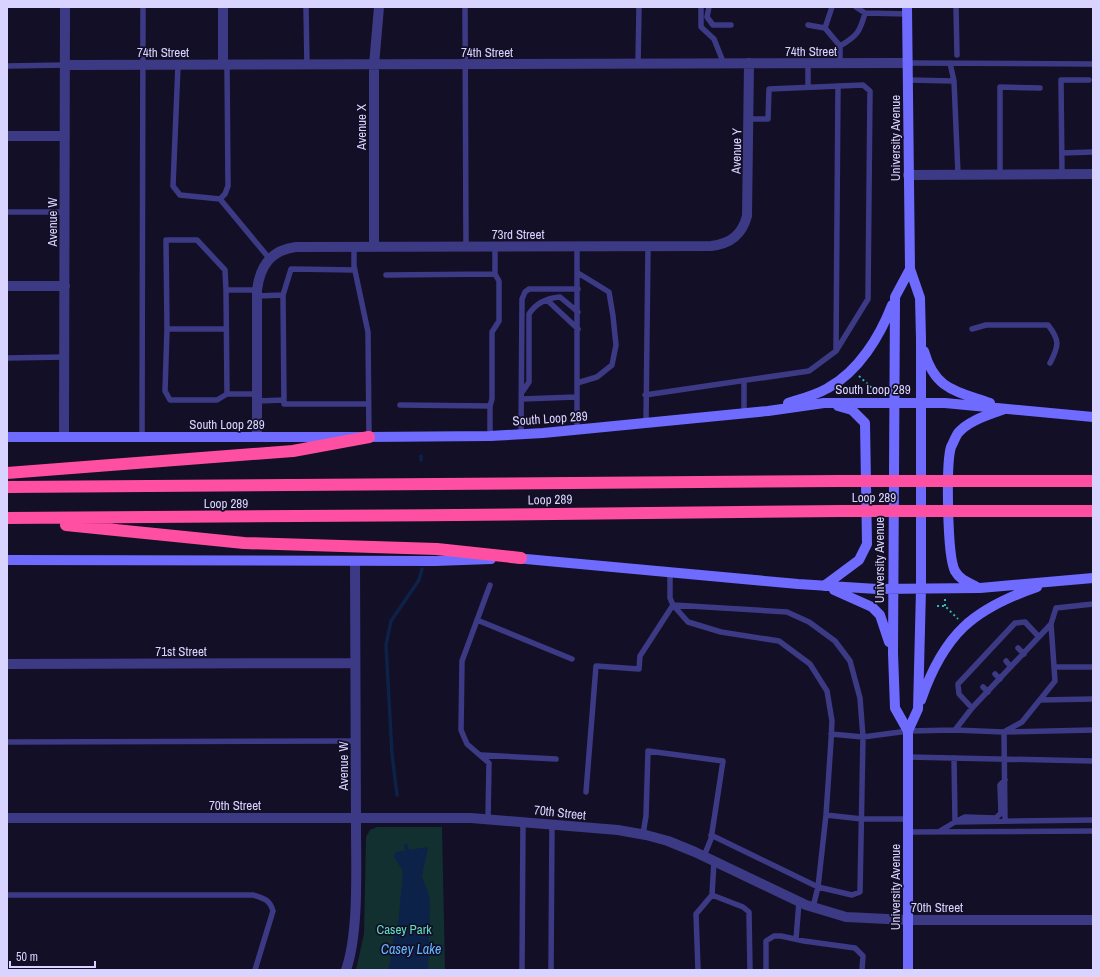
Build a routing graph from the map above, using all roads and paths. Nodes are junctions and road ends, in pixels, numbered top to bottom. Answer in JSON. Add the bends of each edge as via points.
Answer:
{"nodes":[{"id":1,"x":65,"y":7,"type":"edge"},
{"id":2,"x":143,"y":7,"type":"edge"},
{"id":3,"x":223,"y":7,"type":"edge"},
{"id":4,"x":306,"y":7,"type":"edge"},
{"id":5,"x":379,"y":7,"type":"edge"},
{"id":6,"x":465,"y":7,"type":"edge"},
{"id":7,"x":639,"y":7,"type":"edge"},
{"id":8,"x":701,"y":7,"type":"edge"},
{"id":9,"x":709,"y":7,"type":"edge"},
{"id":10,"x":832,"y":7,"type":"edge"},
{"id":11,"x":856,"y":7,"type":"edge"},
{"id":12,"x":956,"y":7,"type":"edge"},
{"id":13,"x":908,"y":10,"type":"edge"},
{"id":14,"x":865,"y":13,"type":"junction"},
{"id":15,"x":808,"y":25,"type":"dead end"},
{"id":16,"x":731,"y":26,"type":"dead end"},
{"id":17,"x":825,"y":28,"type":"junction"},
{"id":18,"x":840,"y":46,"type":"junction"},
{"id":19,"x":957,"y":55,"type":"dead end"},
{"id":20,"x":749,"y":63,"type":"junction"},
{"id":21,"x":908,"y":63,"type":"junction"},
{"id":22,"x":950,"y":63,"type":"junction"},
{"id":23,"x":638,"y":64,"type":"junction"},
{"id":24,"x":724,"y":64,"type":"junction"},
{"id":25,"x":808,"y":64,"type":"junction"},
{"id":26,"x":840,"y":64,"type":"junction"},
{"id":27,"x":1093,"y":64,"type":"edge"},
{"id":28,"x":143,"y":65,"type":"junction"},
{"id":29,"x":178,"y":65,"type":"junction"},
{"id":30,"x":225,"y":65,"type":"junction"},
{"id":31,"x":307,"y":65,"type":"junction"},
{"id":32,"x":374,"y":65,"type":"junction"},
{"id":33,"x":465,"y":65,"type":"junction"},
{"id":34,"x":7,"y":66,"type":"edge"},
{"id":35,"x":66,"y":66,"type":"junction"},
{"id":36,"x":908,"y":80,"type":"junction"},
{"id":37,"x":1089,"y":80,"type":"dead end"},
{"id":38,"x":954,"y":81,"type":"junction"},
{"id":39,"x":808,"y":86,"type":"junction"},
{"id":40,"x":838,"y":86,"type":"junction"},
{"id":41,"x":1040,"y":88,"type":"dead end"},
{"id":42,"x":749,"y":119,"type":"junction"},
{"id":43,"x":7,"y":136,"type":"edge"},
{"id":44,"x":65,"y":136,"type":"junction"},
{"id":45,"x":1062,"y":152,"type":"junction"},
{"id":46,"x":1093,"y":152,"type":"edge"},
{"id":47,"x":958,"y":174,"type":"junction"},
{"id":48,"x":1000,"y":174,"type":"junction"},
{"id":49,"x":1062,"y":174,"type":"junction"},
{"id":50,"x":1093,"y":174,"type":"edge"},
{"id":51,"x":908,"y":175,"type":"junction"},
{"id":52,"x":220,"y":199,"type":"junction"},
{"id":53,"x":7,"y":212,"type":"edge"},
{"id":54,"x":65,"y":212,"type":"junction"},
{"id":55,"x":738,"y":236,"type":"joint"},
{"id":56,"x":577,"y":246,"type":"junction"},
{"id":57,"x":648,"y":246,"type":"junction"},
{"id":58,"x":354,"y":247,"type":"junction"},
{"id":59,"x":374,"y":247,"type":"junction"},
{"id":60,"x":466,"y":247,"type":"junction"},
{"id":61,"x":494,"y":247,"type":"junction"},
{"id":62,"x":269,"y":258,"type":"junction"},
{"id":63,"x":910,"y":269,"type":"junction"},
{"id":64,"x":355,"y":270,"type":"junction"},
{"id":65,"x":578,"y":273,"type":"junction"},
{"id":66,"x":495,"y":274,"type":"junction"},
{"id":67,"x":386,"y":275,"type":"dead end"},
{"id":68,"x":7,"y":286,"type":"edge"},
{"id":69,"x":65,"y":286,"type":"junction"},
{"id":70,"x":578,"y":289,"type":"junction"},
{"id":71,"x":226,"y":290,"type":"junction"},
{"id":72,"x":257,"y":293,"type":"junction"},
{"id":73,"x":283,"y":295,"type":"junction"},
{"id":74,"x":894,"y":297,"type":"junction"},
{"id":75,"x":547,"y":300,"type":"junction"},
{"id":76,"x":578,"y":312,"type":"junction"},
{"id":77,"x":167,"y":329,"type":"junction"},
{"id":78,"x":226,"y":329,"type":"junction"},
{"id":79,"x":578,"y":329,"type":"junction"},
{"id":80,"x":972,"y":329,"type":"dead end"},
{"id":81,"x":921,"y":339,"type":"junction"},
{"id":82,"x":836,"y":351,"type":"junction"},
{"id":83,"x":7,"y":358,"type":"edge"},
{"id":84,"x":65,"y":358,"type":"junction"},
{"id":85,"x":1050,"y":363,"type":"dead end"},
{"id":86,"x":856,"y":373,"type":"dead end"},
{"id":87,"x":744,"y":381,"type":"junction"},
{"id":88,"x":577,"y":383,"type":"junction"},
{"id":89,"x":882,"y":389,"type":"dead end"},
{"id":90,"x":522,"y":392,"type":"junction"},
{"id":91,"x":227,"y":394,"type":"junction"},
{"id":92,"x":645,"y":395,"type":"junction"},
{"id":93,"x":576,"y":397,"type":"junction"},
{"id":94,"x":257,"y":398,"type":"junction"},
{"id":95,"x":522,"y":399,"type":"junction"},
{"id":96,"x":284,"y":400,"type":"junction"},
{"id":97,"x":893,"y":402,"type":"junction"},
{"id":98,"x":922,"y":402,"type":"junction"},
{"id":99,"x":824,"y":403,"type":"junction"},
{"id":100,"x":368,"y":404,"type":"junction"},
{"id":101,"x":400,"y":405,"type":"dead end"},
{"id":102,"x":490,"y":406,"type":"junction"},
{"id":103,"x":1005,"y":408,"type":"junction"},
{"id":104,"x":768,"y":410,"type":"junction"},
{"id":105,"x":744,"y":412,"type":"junction"},
{"id":106,"x":1093,"y":417,"type":"edge"},
{"id":107,"x":646,"y":423,"type":"junction"},
{"id":108,"x":577,"y":430,"type":"junction"},
{"id":109,"x":521,"y":434,"type":"junction"},
{"id":110,"x":490,"y":436,"type":"junction"},
{"id":111,"x":7,"y":437,"type":"edge"},
{"id":112,"x":64,"y":437,"type":"junction"},
{"id":113,"x":142,"y":437,"type":"junction"},
{"id":114,"x":257,"y":437,"type":"junction"},
{"id":115,"x":369,"y":437,"type":"junction"},
{"id":116,"x":7,"y":474,"type":"edge"},
{"id":117,"x":1093,"y":481,"type":"edge"},
{"id":118,"x":7,"y":487,"type":"edge"},
{"id":119,"x":1093,"y":511,"type":"edge"},
{"id":120,"x":8,"y":518,"type":"edge"},
{"id":121,"x":521,"y":558,"type":"junction"},
{"id":122,"x":7,"y":560,"type":"edge"},
{"id":123,"x":355,"y":561,"type":"junction"},
{"id":124,"x":670,"y":572,"type":"junction"},
{"id":125,"x":1093,"y":578,"type":"edge"},
{"id":126,"x":1053,"y":581,"type":"junction"},
{"id":127,"x":490,"y":585,"type":"dead end"},
{"id":128,"x":824,"y":586,"type":"junction"},
{"id":129,"x":980,"y":588,"type":"junction"},
{"id":130,"x":892,"y":589,"type":"junction"},
{"id":131,"x":920,"y":589,"type":"junction"},
{"id":132,"x":945,"y":599,"type":"dead end"},
{"id":133,"x":1093,"y":604,"type":"edge"},
{"id":134,"x":672,"y":605,"type":"junction"},
{"id":135,"x":937,"y":606,"type":"dead end"},
{"id":136,"x":945,"y":606,"type":"junction"},
{"id":137,"x":477,"y":620,"type":"junction"},
{"id":138,"x":960,"y":621,"type":"dead end"},
{"id":139,"x":1051,"y":624,"type":"junction"},
{"id":140,"x":1004,"y":634,"type":"junction"},
{"id":141,"x":1039,"y":637,"type":"junction"},
{"id":142,"x":1010,"y":640,"type":"dead end"},
{"id":143,"x":992,"y":647,"type":"junction"},
{"id":144,"x":1018,"y":648,"type":"dead end"},
{"id":145,"x":997,"y":652,"type":"dead end"},
{"id":146,"x":893,"y":653,"type":"junction"},
{"id":147,"x":1024,"y":654,"type":"junction"},
{"id":148,"x":981,"y":659,"type":"junction"},
{"id":149,"x":572,"y":660,"type":"dead end"},
{"id":150,"x":1006,"y":661,"type":"dead end"},
{"id":151,"x":7,"y":664,"type":"edge"},
{"id":152,"x":355,"y":664,"type":"junction"},
{"id":153,"x":986,"y":664,"type":"dead end"},
{"id":154,"x":1011,"y":667,"type":"junction"},
{"id":155,"x":1056,"y":667,"type":"junction"},
{"id":156,"x":1093,"y":668,"type":"edge"},
{"id":157,"x":968,"y":672,"type":"junction"},
{"id":158,"x":995,"y":674,"type":"dead end"},
{"id":159,"x":974,"y":678,"type":"dead end"},
{"id":160,"x":1000,"y":679,"type":"junction"},
{"id":161,"x":983,"y":687,"type":"dead end"},
{"id":162,"x":988,"y":692,"type":"junction"},
{"id":163,"x":1093,"y":699,"type":"edge"},
{"id":164,"x":1040,"y":700,"type":"junction"},
{"id":165,"x":972,"y":708,"type":"junction"},
{"id":166,"x":918,"y":709,"type":"junction"},
{"id":167,"x":955,"y":730,"type":"junction"},
{"id":168,"x":1093,"y":730,"type":"edge"},
{"id":169,"x":908,"y":731,"type":"junction"},
{"id":170,"x":1004,"y":732,"type":"junction"},
{"id":171,"x":831,"y":734,"type":"junction"},
{"id":172,"x":863,"y":737,"type":"junction"},
{"id":173,"x":356,"y":741,"type":"junction"},
{"id":174,"x":7,"y":742,"type":"edge"},
{"id":175,"x":480,"y":755,"type":"junction"},
{"id":176,"x":908,"y":757,"type":"junction"},
{"id":177,"x":954,"y":758,"type":"junction"},
{"id":178,"x":556,"y":759,"type":"dead end"},
{"id":179,"x":1005,"y":759,"type":"junction"},
{"id":180,"x":1093,"y":761,"type":"edge"},
{"id":181,"x":1005,"y":780,"type":"junction"},
{"id":182,"x":586,"y":792,"type":"dead end"},
{"id":183,"x":826,"y":815,"type":"junction"},
{"id":184,"x":356,"y":817,"type":"junction"},
{"id":185,"x":7,"y":818,"type":"edge"},
{"id":186,"x":488,"y":818,"type":"junction"},
{"id":187,"x":862,"y":819,"type":"junction"},
{"id":188,"x":908,"y":819,"type":"junction"},
{"id":189,"x":1093,"y":820,"type":"edge"},
{"id":190,"x":523,"y":821,"type":"junction"},
{"id":191,"x":1004,"y":821,"type":"junction"},
{"id":192,"x":955,"y":822,"type":"junction"},
{"id":193,"x":552,"y":824,"type":"junction"},
{"id":194,"x":1093,"y":831,"type":"edge"},
{"id":195,"x":908,"y":832,"type":"junction"},
{"id":196,"x":939,"y":832,"type":"junction"},
{"id":197,"x":643,"y":834,"type":"junction"},
{"id":198,"x":711,"y":835,"type":"junction"},
{"id":199,"x":704,"y":856,"type":"junction"},
{"id":200,"x":714,"y":861,"type":"junction"},
{"id":201,"x":818,"y":887,"type":"junction"},
{"id":202,"x":7,"y":895,"type":"edge"},
{"id":203,"x":712,"y":895,"type":"junction"},
{"id":204,"x":799,"y":902,"type":"junction"},
{"id":205,"x":813,"y":908,"type":"junction"},
{"id":206,"x":908,"y":920,"type":"junction"},
{"id":207,"x":1093,"y":920,"type":"edge"},
{"id":208,"x":796,"y":939,"type":"junction"},
{"id":209,"x":254,"y":970,"type":"edge"},
{"id":210,"x":346,"y":970,"type":"edge"},
{"id":211,"x":522,"y":970,"type":"edge"},
{"id":212,"x":551,"y":970,"type":"edge"},
{"id":213,"x":698,"y":970,"type":"edge"},
{"id":214,"x":750,"y":970,"type":"edge"},
{"id":215,"x":766,"y":970,"type":"edge"},
{"id":216,"x":862,"y":970,"type":"edge"},
{"id":217,"x":908,"y":970,"type":"edge"}],
"edges":[{"from":1,"to":35,"type":"street","name":"Avenue W"},
{"from":2,"to":28,"type":"lane"},
{"from":3,"to":30,"type":"street"},
{"from":4,"to":31,"type":"lane"},
{"from":5,"to":32,"type":"street","name":"Avenue X"},
{"from":6,"to":33,"type":"lane"},
{"from":7,"to":23,"type":"lane"},
{"from":8,"to":24,"type":"lane","via":[[701,27],[714,39]]},
{"from":9,"to":16,"type":"lane","via":[[707,17],[712,25]]},
{"from":10,"to":17,"type":"lane"},
{"from":11,"to":14,"type":"lane"},
{"from":12,"to":19,"type":"lane"},
{"from":13,"to":14,"type":"lane"},
{"from":13,"to":21,"type":"main road","name":"University Avenue"},
{"from":14,"to":18,"type":"lane","via":[[858,33]]},
{"from":15,"to":17,"type":"lane"},
{"from":17,"to":18,"type":"lane"},
{"from":18,"to":26,"type":"lane"},
{"from":20,"to":24,"type":"street","name":"74th Street"},
{"from":20,"to":25,"type":"street","name":"74th Street"},
{"from":20,"to":42,"type":"street","name":"Avenue Y"},
{"from":21,"to":22,"type":"lane"},
{"from":21,"to":26,"type":"street","name":"74th Street"},
{"from":21,"to":36,"type":"main road","name":"University Avenue"},
{"from":22,"to":27,"type":"lane"},
{"from":22,"to":38,"type":"lane"},
{"from":23,"to":24,"type":"street","name":"74th Street"},
{"from":23,"to":33,"type":"street","name":"74th Street"},
{"from":25,"to":26,"type":"street","name":"74th Street"},
{"from":25,"to":39,"type":"lane"},
{"from":28,"to":29,"type":"street","name":"74th Street"},
{"from":28,"to":35,"type":"street","name":"74th Street"},
{"from":28,"to":113,"type":"lane"},
{"from":29,"to":30,"type":"street","name":"74th Street"},
{"from":29,"to":52,"type":"lane","via":[[173,186],[180,195]]},
{"from":30,"to":31,"type":"street","name":"74th Street"},
{"from":30,"to":52,"type":"lane","via":[[228,186]]},
{"from":31,"to":32,"type":"street","name":"74th Street"},
{"from":32,"to":33,"type":"street","name":"74th Street"},
{"from":32,"to":59,"type":"street","name":"Avenue X"},
{"from":33,"to":60,"type":"lane"},
{"from":34,"to":35,"type":"lane"},
{"from":35,"to":44,"type":"street","name":"Avenue W"},
{"from":36,"to":38,"type":"lane"},
{"from":36,"to":51,"type":"main road","name":"University Avenue"},
{"from":37,"to":45,"type":"lane","via":[[1061,80]]},
{"from":38,"to":47,"type":"lane"},
{"from":39,"to":40,"type":"lane"},
{"from":39,"to":42,"type":"lane","via":[[769,89],[768,119]]},
{"from":40,"to":82,"type":"lane"},
{"from":40,"to":82,"type":"lane","via":[[863,85],[870,92],[868,299]]},
{"from":41,"to":48,"type":"lane","via":[[1000,87]]},
{"from":42,"to":55,"type":"street","name":"Avenue Y","via":[[748,216]]},
{"from":43,"to":44,"type":"street"},
{"from":44,"to":54,"type":"street","name":"Avenue W"},
{"from":45,"to":46,"type":"lane"},
{"from":45,"to":49,"type":"lane"},
{"from":47,"to":48,"type":"street"},
{"from":47,"to":51,"type":"street"},
{"from":48,"to":49,"type":"street"},
{"from":49,"to":50,"type":"street"},
{"from":51,"to":63,"type":"main road","name":"University Avenue"},
{"from":52,"to":62,"type":"lane"},
{"from":53,"to":54,"type":"lane"},
{"from":54,"to":69,"type":"street","name":"Avenue W"},
{"from":55,"to":57,"type":"street","name":"73rd Street","via":[[720,245]]},
{"from":56,"to":57,"type":"street","name":"73rd Street"},
{"from":56,"to":61,"type":"street","name":"73rd Street"},
{"from":56,"to":65,"type":"lane"},
{"from":57,"to":92,"type":"lane"},
{"from":58,"to":59,"type":"street","name":"73rd Street"},
{"from":58,"to":62,"type":"street","name":"73rd Street","via":[[296,247],[280,250]]},
{"from":58,"to":64,"type":"lane"},
{"from":59,"to":60,"type":"street","name":"73rd Street"},
{"from":60,"to":61,"type":"street","name":"73rd Street"},
{"from":61,"to":66,"type":"lane"},
{"from":62,"to":72,"type":"street","via":[[261,270]]},
{"from":63,"to":74,"type":"main road","name":"University Avenue"},
{"from":63,"to":81,"type":"main road","name":"University Avenue","via":[[920,298]]},
{"from":64,"to":73,"type":"lane","via":[[291,270]]},
{"from":64,"to":100,"type":"lane","via":[[368,332]]},
{"from":65,"to":70,"type":"lane"},
{"from":65,"to":88,"type":"lane","via":[[609,292],[616,345],[612,365],[597,377]]},
{"from":66,"to":67,"type":"lane"},
{"from":66,"to":102,"type":"lane","via":[[498,281],[499,321],[492,332]]},
{"from":68,"to":69,"type":"street"},
{"from":69,"to":84,"type":"street","name":"Avenue W"},
{"from":70,"to":76,"type":"lane"},
{"from":70,"to":90,"type":"lane","via":[[529,289],[525,292],[522,299]]},
{"from":71,"to":72,"type":"lane"},
{"from":71,"to":77,"type":"lane","via":[[225,270],[197,240],[166,240]]},
{"from":71,"to":78,"type":"lane"},
{"from":72,"to":73,"type":"lane"},
{"from":72,"to":94,"type":"street"},
{"from":73,"to":96,"type":"lane"},
{"from":74,"to":97,"type":"main road","name":"University Avenue"},
{"from":74,"to":104,"type":"main road","via":[[885,323],[859,362],[845,376],[828,388]]},
{"from":75,"to":76,"type":"lane","via":[[560,297]]},
{"from":75,"to":79,"type":"lane"},
{"from":75,"to":90,"type":"lane","via":[[538,304],[529,314],[529,382]]},
{"from":76,"to":79,"type":"lane"},
{"from":77,"to":78,"type":"lane"},
{"from":77,"to":91,"type":"lane","via":[[165,391],[170,400],[217,400]]},
{"from":78,"to":91,"type":"lane"},
{"from":79,"to":88,"type":"lane"},
{"from":80,"to":85,"type":"lane","via":[[986,325],[1048,325],[1057,336],[1057,350]]},
{"from":81,"to":98,"type":"main road","name":"University Avenue"},
{"from":81,"to":103,"type":"main road","via":[[927,360],[944,385]]},
{"from":82,"to":87,"type":"lane","via":[[809,372]]},
{"from":83,"to":84,"type":"lane"},
{"from":84,"to":112,"type":"street","name":"Avenue W"},
{"from":86,"to":89,"type":"path","via":[[873,389]]},
{"from":87,"to":92,"type":"lane"},
{"from":87,"to":105,"type":"lane"},
{"from":88,"to":93,"type":"lane"},
{"from":90,"to":95,"type":"lane"},
{"from":91,"to":94,"type":"lane"},
{"from":92,"to":107,"type":"lane"},
{"from":93,"to":95,"type":"lane"},
{"from":93,"to":108,"type":"lane"},
{"from":94,"to":96,"type":"lane"},
{"from":94,"to":114,"type":"street"},
{"from":95,"to":109,"type":"lane"},
{"from":96,"to":100,"type":"lane","via":[[284,404]]},
{"from":97,"to":98,"type":"main road","name":"South Loop 289"},
{"from":97,"to":99,"type":"main road","name":"South Loop 289"},
{"from":97,"to":130,"type":"main road","name":"University Avenue"},
{"from":98,"to":103,"type":"main road","name":"South Loop 289"},
{"from":98,"to":131,"type":"main road","name":"University Avenue"},
{"from":99,"to":104,"type":"main road","name":"South Loop 289"},
{"from":99,"to":128,"type":"main road","via":[[852,410],[865,423],[867,544],[859,560]]},
{"from":100,"to":115,"type":"lane"},
{"from":101,"to":102,"type":"lane"},
{"from":102,"to":110,"type":"lane"},
{"from":103,"to":106,"type":"main road","name":"South Loop 289"},
{"from":103,"to":129,"type":"main road","via":[[968,424],[958,434],[951,447],[949,541],[952,561],[961,579]]},
{"from":104,"to":105,"type":"main road","name":"South Loop 289"},
{"from":105,"to":107,"type":"main road","name":"South Loop 289"},
{"from":107,"to":108,"type":"main road","name":"South Loop 289"},
{"from":108,"to":109,"type":"main road","name":"South Loop 289"},
{"from":109,"to":110,"type":"main road","name":"South Loop 289"},
{"from":110,"to":115,"type":"main road","name":"South Loop 289"},
{"from":111,"to":112,"type":"main road","name":"South Loop 289"},
{"from":112,"to":113,"type":"main road","name":"South Loop 289"},
{"from":113,"to":114,"type":"main road","name":"South Loop 289"},
{"from":114,"to":115,"type":"main road","name":"South Loop 289"},
{"from":115,"to":116,"type":"highway","via":[[293,450]]},
{"from":117,"to":118,"type":"highway","name":"Loop 289","bridge":true},
{"from":119,"to":120,"type":"highway","name":"Loop 289","bridge":true},
{"from":120,"to":121,"type":"highway","via":[[244,543],[437,549]]},
{"from":121,"to":123,"type":"main road"},
{"from":121,"to":124,"type":"main road"},
{"from":122,"to":123,"type":"main road"},
{"from":123,"to":152,"type":"street","name":"Avenue W"},
{"from":124,"to":128,"type":"main road"},
{"from":124,"to":134,"type":"lane"},
{"from":125,"to":126,"type":"main road"},
{"from":126,"to":129,"type":"main road"},
{"from":126,"to":166,"type":"main road","via":[[1012,595],[969,620],[938,660]]},
{"from":127,"to":137,"type":"lane"},
{"from":128,"to":130,"type":"main road"},
{"from":128,"to":146,"type":"main road","via":[[872,607],[880,615]]},
{"from":129,"to":131,"type":"main road"},
{"from":130,"to":131,"type":"main road"},
{"from":130,"to":146,"type":"main road","name":"University Avenue"},
{"from":131,"to":166,"type":"main road","name":"University Avenue"},
{"from":132,"to":136,"type":"path"},
{"from":133,"to":139,"type":"lane","via":[[1056,608]]},
{"from":134,"to":171,"type":"lane","via":[[688,622],[721,632],[779,641],[810,664],[827,691],[832,720]]},
{"from":134,"to":172,"type":"lane","via":[[787,612],[809,622],[835,640],[850,661],[860,698]]},
{"from":134,"to":182,"type":"lane","via":[[640,656],[640,669],[596,666]]},
{"from":135,"to":136,"type":"path"},
{"from":136,"to":138,"type":"path"},
{"from":137,"to":149,"type":"lane"},
{"from":137,"to":175,"type":"lane","via":[[462,661],[461,730],[467,744]]},
{"from":139,"to":141,"type":"lane"},
{"from":139,"to":155,"type":"lane"},
{"from":140,"to":141,"type":"lane","via":[[1015,623],[1024,622]]},
{"from":140,"to":142,"type":"lane"},
{"from":140,"to":143,"type":"lane"},
{"from":141,"to":147,"type":"lane"},
{"from":143,"to":145,"type":"lane"},
{"from":143,"to":148,"type":"lane"},
{"from":144,"to":147,"type":"lane"},
{"from":146,"to":169,"type":"main road","name":"University Avenue","via":[[894,708]]},
{"from":147,"to":154,"type":"lane"},
{"from":148,"to":153,"type":"lane"},
{"from":148,"to":157,"type":"lane"},
{"from":150,"to":154,"type":"lane"},
{"from":151,"to":152,"type":"street","name":"71st Street"},
{"from":152,"to":173,"type":"street","name":"Avenue W"},
{"from":154,"to":160,"type":"lane"},
{"from":155,"to":156,"type":"lane"},
{"from":155,"to":164,"type":"lane","via":[[1055,682]]},
{"from":157,"to":159,"type":"lane"},
{"from":157,"to":165,"type":"lane","via":[[958,684],[959,694]]},
{"from":158,"to":160,"type":"lane"},
{"from":160,"to":162,"type":"lane"},
{"from":161,"to":162,"type":"lane"},
{"from":162,"to":165,"type":"lane"},
{"from":163,"to":164,"type":"lane"},
{"from":164,"to":170,"type":"lane","via":[[1022,722]]},
{"from":165,"to":167,"type":"lane"},
{"from":166,"to":169,"type":"main road","name":"University Avenue"},
{"from":167,"to":169,"type":"lane"},
{"from":167,"to":170,"type":"lane"},
{"from":168,"to":170,"type":"lane"},
{"from":169,"to":172,"type":"lane"},
{"from":169,"to":176,"type":"main road","name":"University Avenue"},
{"from":170,"to":179,"type":"lane"},
{"from":171,"to":172,"type":"lane"},
{"from":171,"to":183,"type":"lane"},
{"from":172,"to":187,"type":"lane"},
{"from":173,"to":174,"type":"lane"},
{"from":173,"to":184,"type":"street","name":"Avenue W"},
{"from":175,"to":178,"type":"lane"},
{"from":175,"to":186,"type":"lane","via":[[489,763]]},
{"from":176,"to":177,"type":"lane"},
{"from":176,"to":188,"type":"main road","name":"University Avenue"},
{"from":177,"to":179,"type":"lane"},
{"from":177,"to":192,"type":"lane"},
{"from":179,"to":180,"type":"lane"},
{"from":179,"to":181,"type":"lane"},
{"from":181,"to":191,"type":"lane"},
{"from":181,"to":192,"type":"lane","via":[[1000,785],[1001,813],[996,818],[965,817]]},
{"from":183,"to":187,"type":"lane"},
{"from":183,"to":201,"type":"lane"},
{"from":184,"to":185,"type":"street","name":"70th Street"},
{"from":184,"to":186,"type":"street","name":"70th Street"},
{"from":184,"to":210,"type":"street","name":"Avenue W","via":[[353,935]]},
{"from":186,"to":190,"type":"street","name":"70th Street"},
{"from":187,"to":188,"type":"lane"},
{"from":187,"to":201,"type":"lane","via":[[860,892],[852,895]]},
{"from":188,"to":195,"type":"main road","name":"University Avenue"},
{"from":189,"to":191,"type":"lane"},
{"from":190,"to":193,"type":"street","name":"70th Street"},
{"from":190,"to":211,"type":"lane"},
{"from":191,"to":192,"type":"lane"},
{"from":192,"to":196,"type":"lane"},
{"from":193,"to":197,"type":"street","name":"70th Street"},
{"from":193,"to":212,"type":"lane"},
{"from":194,"to":196,"type":"lane"},
{"from":195,"to":196,"type":"lane"},
{"from":195,"to":206,"type":"main road","name":"University Avenue"},
{"from":197,"to":198,"type":"lane","via":[[648,751],[724,761]]},
{"from":197,"to":199,"type":"street","name":"70th Street"},
{"from":198,"to":199,"type":"lane"},
{"from":198,"to":201,"type":"lane"},
{"from":199,"to":200,"type":"street","name":"70th Street"},
{"from":200,"to":203,"type":"lane"},
{"from":200,"to":204,"type":"street","name":"70th Street"},
{"from":201,"to":205,"type":"lane"},
{"from":202,"to":209,"type":"lane","via":[[254,895],[264,898],[270,903],[273,911]]},
{"from":203,"to":213,"type":"lane","via":[[696,914]]},
{"from":203,"to":214,"type":"lane","via":[[743,907],[749,912]]},
{"from":204,"to":205,"type":"street","name":"70th Street"},
{"from":204,"to":208,"type":"lane"},
{"from":205,"to":206,"type":"street","name":"70th Street","via":[[846,917]]},
{"from":206,"to":207,"type":"street","name":"70th Street"},
{"from":206,"to":217,"type":"main road","name":"University Avenue"},
{"from":208,"to":215,"type":"lane","via":[[774,936],[766,941]]},
{"from":208,"to":216,"type":"lane","via":[[855,948],[863,956]]}]}
